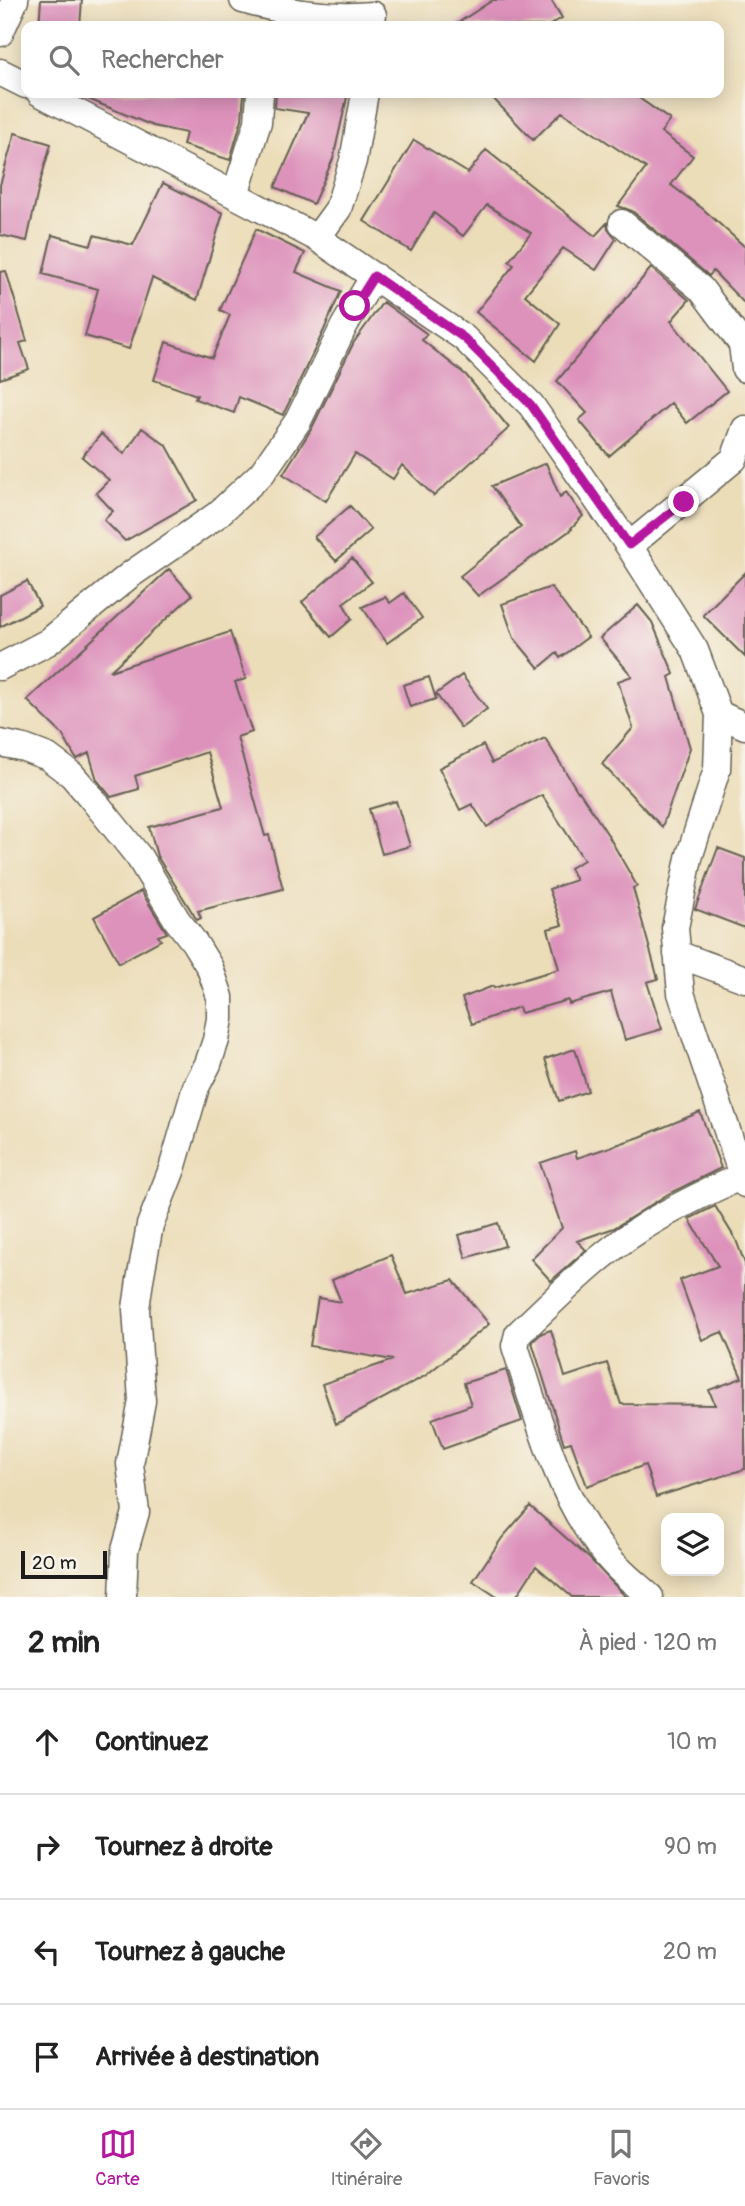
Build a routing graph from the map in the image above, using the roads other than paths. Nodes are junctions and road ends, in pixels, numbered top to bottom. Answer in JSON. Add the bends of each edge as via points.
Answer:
{"nodes":[{"id":1,"x":16,"y":0,"type":"edge"},
{"id":2,"x":251,"y":7,"type":"edge"},
{"id":3,"x":373,"y":14,"type":"edge"},
{"id":4,"x":0,"y":33,"type":"edge"},
{"id":5,"x":0,"y":72,"type":"edge"},
{"id":6,"x":21,"y":82,"type":"edge"},
{"id":7,"x":50,"y":98,"type":"edge"},
{"id":8,"x":260,"y":98,"type":"edge"},
{"id":9,"x":364,"y":98,"type":"edge"},
{"id":10,"x":235,"y":195,"type":"junction"},
{"id":11,"x":622,"y":223,"type":"dead end"},
{"id":12,"x":317,"y":239,"type":"junction"},
{"id":13,"x":374,"y":276,"type":"junction"},
{"id":14,"x":745,"y":369,"type":"edge"},
{"id":15,"x":745,"y":429,"type":"edge"},
{"id":16,"x":629,"y":545,"type":"junction"},
{"id":17,"x":0,"y":667,"type":"edge"},
{"id":18,"x":719,"y":714,"type":"junction"},
{"id":19,"x":745,"y":726,"type":"edge"},
{"id":20,"x":0,"y":743,"type":"edge"},
{"id":21,"x":677,"y":954,"type":"junction"},
{"id":22,"x":745,"y":979,"type":"edge"},
{"id":23,"x":744,"y":1180,"type":"edge"},
{"id":24,"x":123,"y":1597,"type":"edge"},
{"id":25,"x":650,"y":1597,"type":"edge"}],
"edges":[{"from":1,"to":4,"type":"street"},
{"from":2,"to":3,"type":"street","via":[[346,18]]},
{"from":5,"to":6,"type":"street"},
{"from":7,"to":10,"type":"street"},
{"from":8,"to":10,"type":"street","via":[[258,122]]},
{"from":9,"to":12,"type":"street","via":[[338,209]]},
{"from":10,"to":12,"type":"street"},
{"from":11,"to":14,"type":"street","via":[[701,289],[742,344]]},
{"from":12,"to":13,"type":"street"},
{"from":13,"to":16,"type":"street","via":[[464,338],[531,405]]},
{"from":13,"to":17,"type":"street","via":[[298,421],[262,473],[217,515],[130,575],[48,642]]},
{"from":15,"to":16,"type":"street","via":[[734,459]]},
{"from":16,"to":18,"type":"street","via":[[695,650]]},
{"from":18,"to":19,"type":"street"},
{"from":18,"to":21,"type":"street","via":[[717,769],[689,858],[675,928]]},
{"from":20,"to":24,"type":"street","via":[[48,757],[72,775],[139,857],[210,968],[220,997],[216,1040],[150,1225],[140,1280],[136,1309],[142,1401],[130,1464],[136,1512],[125,1550]]},
{"from":21,"to":22,"type":"street"},
{"from":21,"to":23,"type":"street","via":[[681,993]]},
{"from":23,"to":25,"type":"street","via":[[681,1205],[635,1231],[528,1325],[515,1346],[553,1459],[581,1520],[607,1557]]}]}
